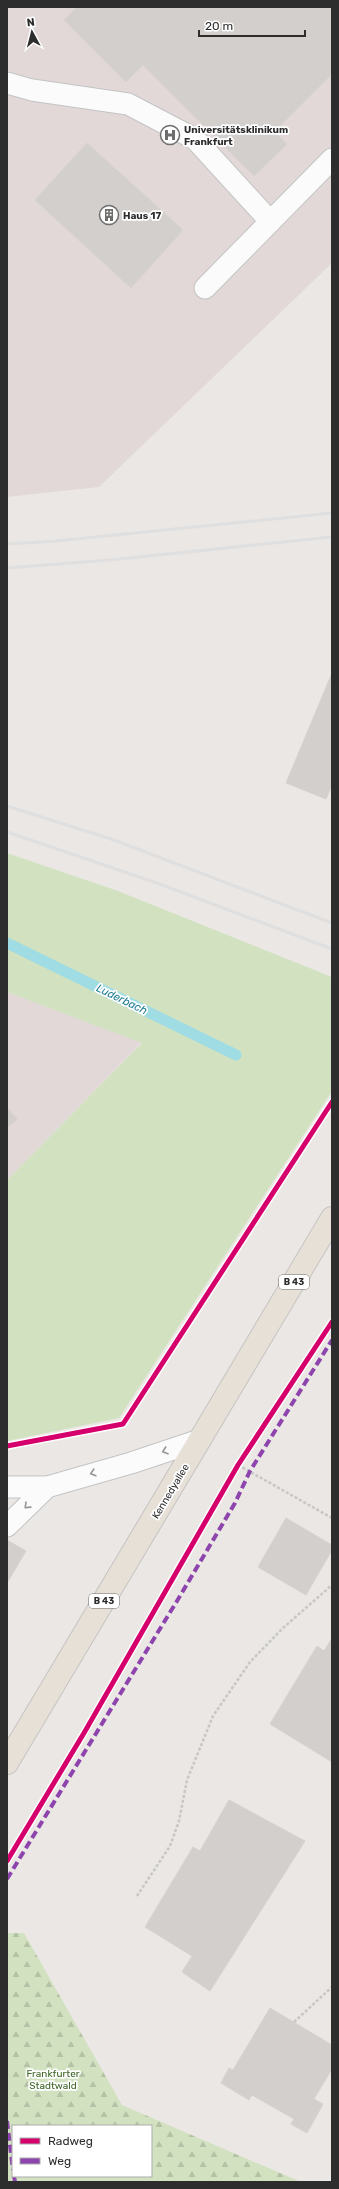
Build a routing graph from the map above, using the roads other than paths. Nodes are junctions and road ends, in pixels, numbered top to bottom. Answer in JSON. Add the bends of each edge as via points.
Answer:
{"nodes":[{"id":1,"x":7,"y":83,"type":"edge"},
{"id":2,"x":332,"y":159,"type":"edge"},
{"id":3,"x":270,"y":221,"type":"junction"},
{"id":4,"x":205,"y":288,"type":"dead end"},
{"id":5,"x":332,"y":1218,"type":"edge"},
{"id":6,"x":200,"y":1440,"type":"junction"},
{"id":7,"x":7,"y":1487,"type":"edge"},
{"id":8,"x":47,"y":1487,"type":"junction"},
{"id":9,"x":7,"y":1526,"type":"edge"},
{"id":10,"x":7,"y":1763,"type":"edge"}],
"edges":[{"from":1,"to":3,"type":"lane","via":[[32,90],[128,104],[195,139]]},
{"from":2,"to":3,"type":"lane"},
{"from":3,"to":4,"type":"lane"},
{"from":5,"to":6,"type":"main road","name":"Kennedyallee","number":"B 43"},
{"from":6,"to":8,"type":"lane","one_way":true},
{"from":6,"to":10,"type":"main road","name":"Kennedyallee","number":"B 43"},
{"from":7,"to":8,"type":"lane"},
{"from":8,"to":9,"type":"lane","one_way":true}]}
